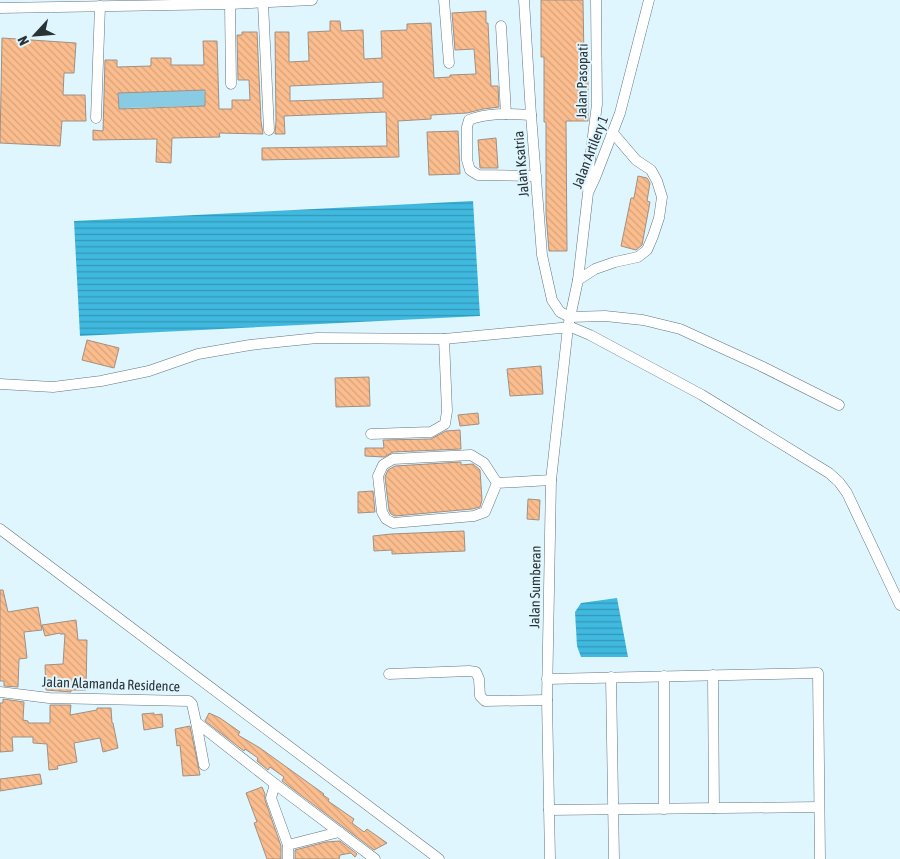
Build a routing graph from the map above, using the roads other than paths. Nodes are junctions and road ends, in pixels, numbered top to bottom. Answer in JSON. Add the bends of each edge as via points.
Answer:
{"nodes":[{"id":1,"x":312,"y":0,"type":"edge"},
{"id":2,"x":444,"y":0,"type":"edge"},
{"id":3,"x":524,"y":0,"type":"edge"},
{"id":4,"x":596,"y":0,"type":"edge"},
{"id":5,"x":649,"y":0,"type":"edge"},
{"id":6,"x":263,"y":3,"type":"junction"},
{"id":7,"x":230,"y":4,"type":"junction"},
{"id":8,"x":100,"y":6,"type":"junction"},
{"id":9,"x":0,"y":8,"type":"edge"},
{"id":10,"x":501,"y":26,"type":"dead end"},
{"id":11,"x":450,"y":62,"type":"dead end"},
{"id":12,"x":231,"y":84,"type":"dead end"},
{"id":13,"x":506,"y":114,"type":"junction"},
{"id":14,"x":531,"y":115,"type":"junction"},
{"id":15,"x":96,"y":118,"type":"dead end"},
{"id":16,"x":269,"y":130,"type":"dead end"},
{"id":17,"x":612,"y":133,"type":"junction"},
{"id":18,"x":536,"y":176,"type":"junction"},
{"id":19,"x":588,"y":193,"type":"junction"},
{"id":20,"x":578,"y":280,"type":"junction"},
{"id":21,"x":569,"y":322,"type":"junction"},
{"id":22,"x":444,"y":339,"type":"junction"},
{"id":23,"x":0,"y":384,"type":"edge"},
{"id":24,"x":840,"y":406,"type":"dead end"},
{"id":25,"x":371,"y":434,"type":"dead end"},
{"id":26,"x":551,"y":480,"type":"junction"},
{"id":27,"x":497,"y":483,"type":"junction"},
{"id":28,"x":0,"y":529,"type":"edge"},
{"id":29,"x":900,"y":605,"type":"edge"},
{"id":30,"x":389,"y":674,"type":"dead end"},
{"id":31,"x":713,"y":675,"type":"junction"},
{"id":32,"x":664,"y":676,"type":"junction"},
{"id":33,"x":611,"y":677,"type":"junction"},
{"id":34,"x":547,"y":678,"type":"junction"},
{"id":35,"x":0,"y":692,"type":"edge"},
{"id":36,"x":547,"y":700,"type":"junction"},
{"id":37,"x":196,"y":722,"type":"junction"},
{"id":38,"x":204,"y":765,"type":"dead end"},
{"id":39,"x":275,"y":784,"type":"junction"},
{"id":40,"x":819,"y":807,"type":"junction"},
{"id":41,"x":714,"y":808,"type":"junction"},
{"id":42,"x":664,"y":809,"type":"junction"},
{"id":43,"x":548,"y":810,"type":"junction"},
{"id":44,"x":613,"y":810,"type":"junction"},
{"id":45,"x":339,"y":832,"type":"junction"},
{"id":46,"x":288,"y":845,"type":"junction"},
{"id":47,"x":288,"y":859,"type":"edge"},
{"id":48,"x":375,"y":859,"type":"edge"},
{"id":49,"x":439,"y":859,"type":"edge"},
{"id":50,"x":550,"y":859,"type":"edge"},
{"id":51,"x":614,"y":859,"type":"edge"},
{"id":52,"x":820,"y":859,"type":"edge"}],
"edges":[{"from":1,"to":6,"type":"street"},
{"from":2,"to":11,"type":"street"},
{"from":3,"to":14,"type":"street","name":"Jalan Ksatria"},
{"from":4,"to":19,"type":"street","name":"Jalan Pasopati","via":[[597,104]]},
{"from":5,"to":17,"type":"street","name":"Jalan Artilery 1"},
{"from":6,"to":7,"type":"street"},
{"from":6,"to":16,"type":"street"},
{"from":7,"to":8,"type":"street"},
{"from":7,"to":12,"type":"street"},
{"from":8,"to":9,"type":"street"},
{"from":8,"to":15,"type":"street"},
{"from":10,"to":13,"type":"street"},
{"from":13,"to":14,"type":"street"},
{"from":13,"to":18,"type":"street","via":[[478,116],[470,120],[467,127],[470,170],[478,175]]},
{"from":14,"to":18,"type":"street","name":"Jalan Ksatria"},
{"from":17,"to":19,"type":"street","name":"Jalan Artilery 1"},
{"from":17,"to":20,"type":"street","via":[[636,160],[651,170],[658,181],[662,197],[659,218],[647,250],[638,257],[595,269]]},
{"from":18,"to":21,"type":"street","name":"Jalan Ksatria","via":[[542,255],[552,300]]},
{"from":19,"to":20,"type":"street","name":"Jalan Artilery 1"},
{"from":20,"to":21,"type":"street","name":"Jalan Artilery 1"},
{"from":21,"to":22,"type":"street"},
{"from":21,"to":24,"type":"street","via":[[605,316],[643,320],[680,329]]},
{"from":21,"to":26,"type":"street","name":"Jalan Sumberan"},
{"from":21,"to":29,"type":"street","via":[[702,396],[829,473],[847,493]]},
{"from":22,"to":23,"type":"street","via":[[316,338],[198,354],[149,371],[101,381],[53,387]]},
{"from":22,"to":25,"type":"street","via":[[445,424],[431,432]]},
{"from":26,"to":27,"type":"street"},
{"from":26,"to":34,"type":"street","name":"Jalan Sumberan"},
{"from":27,"to":27,"type":"street","via":[[485,512],[474,516],[393,523],[382,512],[378,476],[383,465],[393,459],[471,454],[484,463]]},
{"from":28,"to":49,"type":"street"},
{"from":30,"to":36,"type":"street","via":[[476,672],[480,696],[485,701]]},
{"from":31,"to":32,"type":"street"},
{"from":31,"to":40,"type":"street","via":[[818,673]]},
{"from":31,"to":41,"type":"street"},
{"from":32,"to":33,"type":"street"},
{"from":32,"to":42,"type":"street"},
{"from":33,"to":34,"type":"street"},
{"from":33,"to":44,"type":"street"},
{"from":34,"to":36,"type":"street","name":"Jalan Sumberan"},
{"from":35,"to":37,"type":"street","name":"Jalan Alamanda Residence","via":[[49,698],[189,700]]},
{"from":36,"to":43,"type":"street","name":"Jalan Sumberan"},
{"from":37,"to":38,"type":"street"},
{"from":37,"to":39,"type":"street"},
{"from":39,"to":45,"type":"street"},
{"from":39,"to":46,"type":"street","via":[[272,798]]},
{"from":40,"to":41,"type":"street"},
{"from":40,"to":52,"type":"street"},
{"from":41,"to":42,"type":"street"},
{"from":42,"to":44,"type":"street"},
{"from":43,"to":44,"type":"street"},
{"from":43,"to":50,"type":"street","name":"Jalan Sumberan"},
{"from":44,"to":51,"type":"street"},
{"from":45,"to":46,"type":"street"},
{"from":45,"to":48,"type":"street"},
{"from":46,"to":47,"type":"street"}]}
